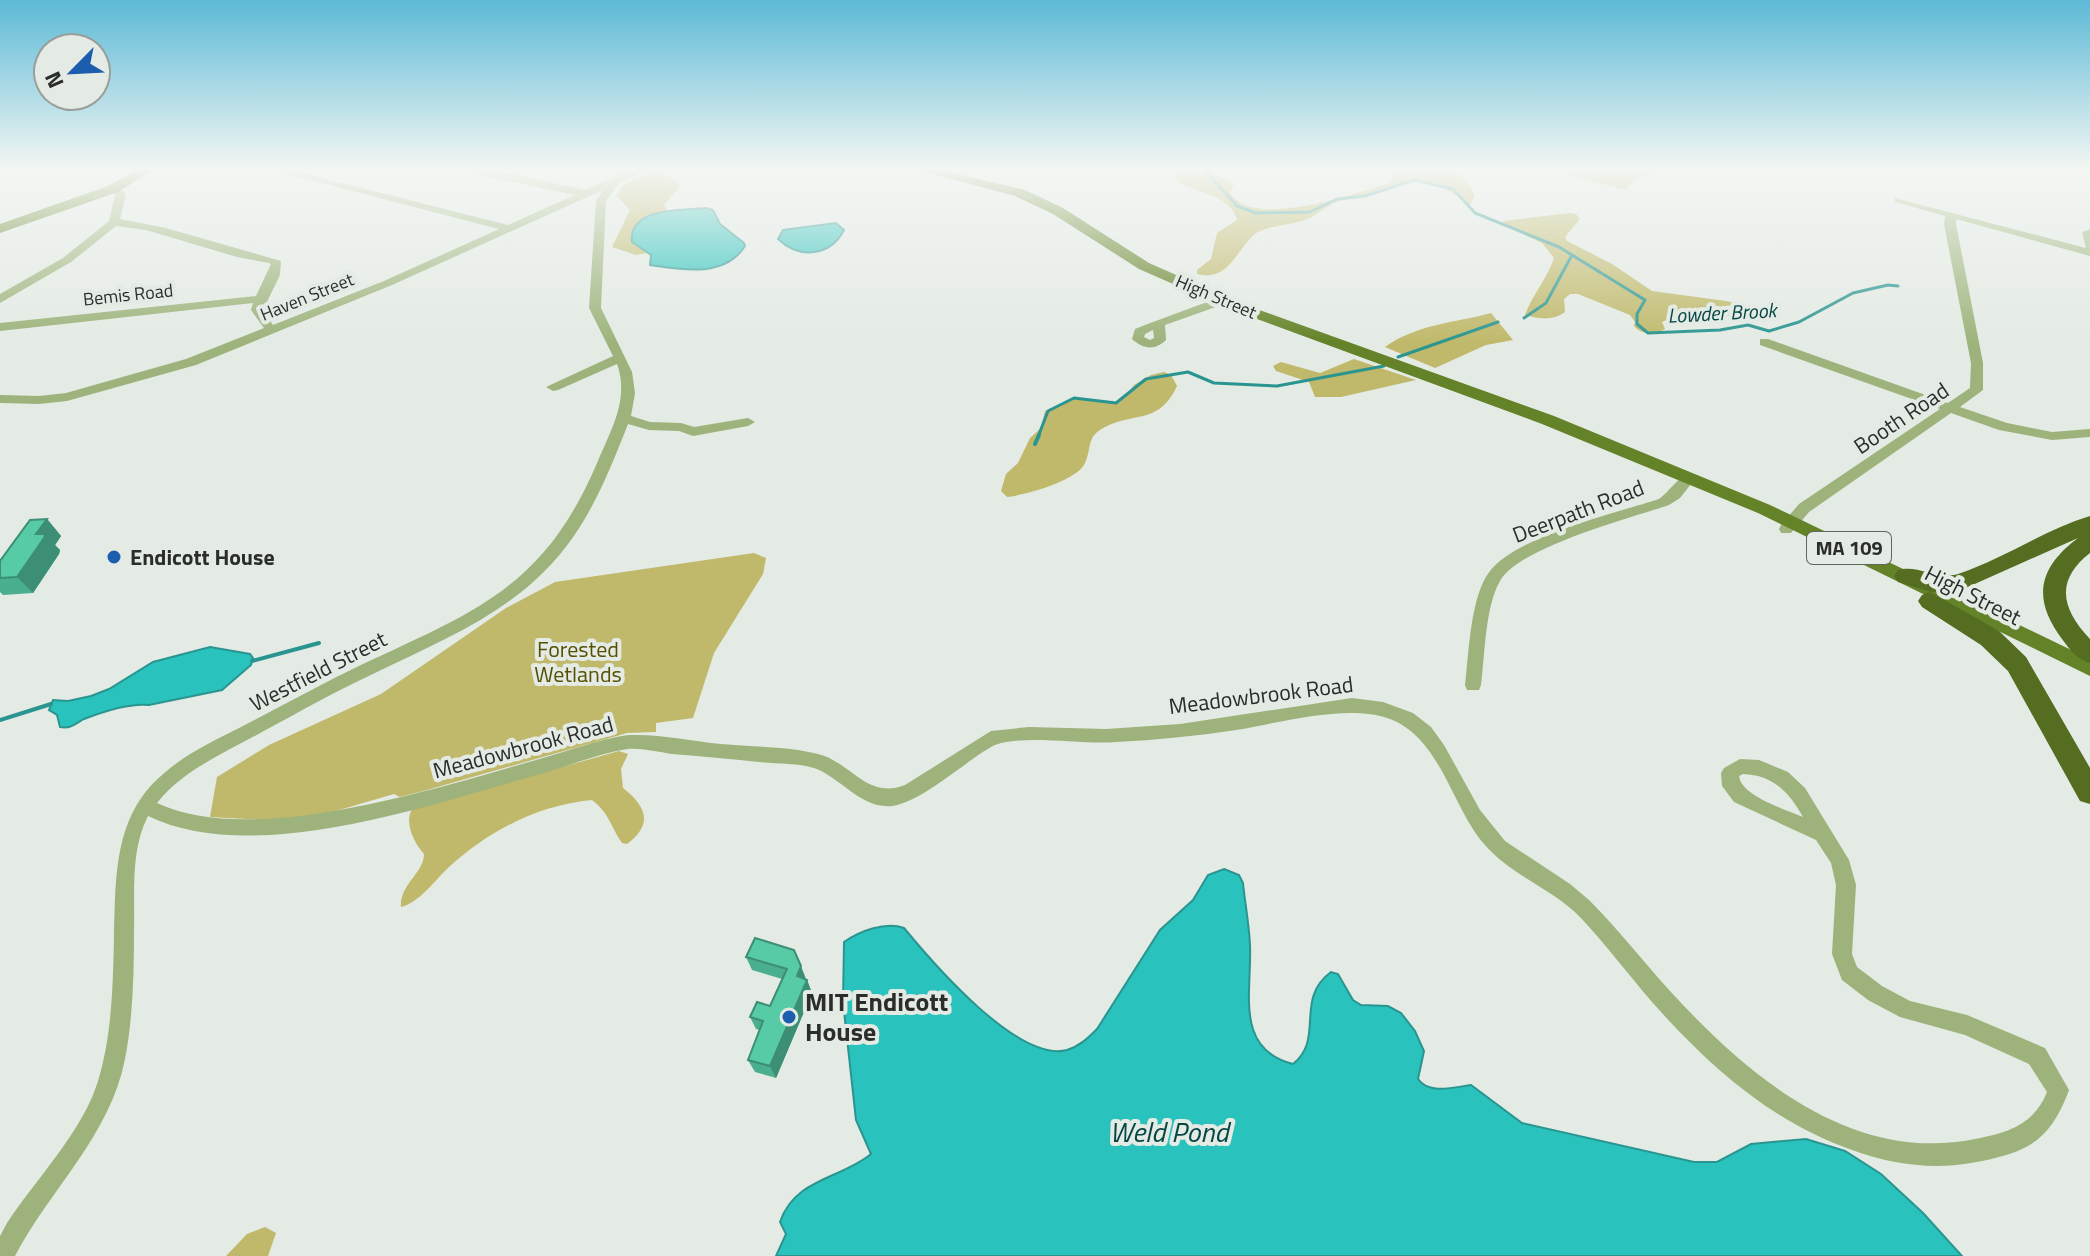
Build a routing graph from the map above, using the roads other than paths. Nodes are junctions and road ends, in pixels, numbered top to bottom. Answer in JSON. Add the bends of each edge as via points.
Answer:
{"nodes":[{"id":1,"x":110,"y":226,"type":"edge"},
{"id":2,"x":144,"y":226,"type":"edge"},
{"id":3,"x":498,"y":226,"type":"edge"},
{"id":4,"x":513,"y":226,"type":"edge"},
{"id":5,"x":599,"y":226,"type":"edge"},
{"id":6,"x":1081,"y":226,"type":"edge"},
{"id":7,"x":1950,"y":226,"type":"edge"},
{"id":8,"x":1990,"y":226,"type":"edge"},
{"id":9,"x":508,"y":228,"type":"junction"},
{"id":10,"x":2088,"y":232,"type":"dead end"},
{"id":11,"x":2090,"y":246,"type":"edge"},
{"id":12,"x":2090,"y":253,"type":"edge"},
{"id":13,"x":0,"y":299,"type":"edge"},
{"id":14,"x":259,"y":299,"type":"junction"},
{"id":15,"x":1223,"y":300,"type":"junction"},
{"id":16,"x":1159,"y":323,"type":"dead end"},
{"id":17,"x":0,"y":327,"type":"edge"},
{"id":18,"x":271,"y":330,"type":"junction"},
{"id":19,"x":1764,"y":342,"type":"dead end"},
{"id":20,"x":620,"y":358,"type":"junction"},
{"id":21,"x":553,"y":387,"type":"dead end"},
{"id":22,"x":0,"y":399,"type":"edge"},
{"id":23,"x":1951,"y":409,"type":"junction"},
{"id":24,"x":624,"y":418,"type":"junction"},
{"id":25,"x":748,"y":422,"type":"dead end"},
{"id":26,"x":2090,"y":433,"type":"edge"},
{"id":27,"x":1686,"y":482,"type":"junction"},
{"id":28,"x":2090,"y":524,"type":"edge"},
{"id":29,"x":1788,"y":525,"type":"junction"},
{"id":30,"x":2090,"y":541,"type":"edge"},
{"id":31,"x":1906,"y":576,"type":"junction"},
{"id":32,"x":1930,"y":601,"type":"junction"},
{"id":33,"x":2090,"y":654,"type":"edge"},
{"id":34,"x":2090,"y":668,"type":"edge"},
{"id":35,"x":2090,"y":681,"type":"edge"},
{"id":36,"x":1473,"y":685,"type":"dead end"},
{"id":37,"x":2090,"y":793,"type":"edge"},
{"id":38,"x":145,"y":806,"type":"junction"},
{"id":39,"x":1821,"y":834,"type":"junction"},
{"id":40,"x":2,"y":1256,"type":"edge"}],
"edges":[{"from":1,"to":13,"type":"street","via":[[67,260]]},
{"from":2,"to":14,"type":"street","via":[[232,253],[272,259],[277,270]]},
{"from":3,"to":9,"type":"street"},
{"from":4,"to":9,"type":"street","name":"Haven Street"},
{"from":5,"to":20,"type":"street","name":"Westfield Street","via":[[595,296],[600,326]]},
{"from":6,"to":15,"type":"main road","name":"High Street","number":"MA 109","via":[[1144,266]]},
{"from":7,"to":23,"type":"street","name":"Booth Road","via":[[1977,380],[1976,390]]},
{"from":8,"to":12,"type":"street"},
{"from":9,"to":18,"type":"street","name":"Haven Street"},
{"from":10,"to":11,"type":"street"},
{"from":14,"to":17,"type":"street","name":"Bemis Road"},
{"from":14,"to":18,"type":"street","via":[[257,310]]},
{"from":15,"to":16,"type":"street"},
{"from":15,"to":27,"type":"main road","name":"High Street","number":"MA 109","via":[[1548,420]]},
{"from":18,"to":22,"type":"street","name":"Haven Street","via":[[181,366],[92,392]]},
{"from":19,"to":23,"type":"street"},
{"from":20,"to":21,"type":"street"},
{"from":20,"to":24,"type":"street","name":"Westfield Street","via":[[628,380]]},
{"from":23,"to":26,"type":"street","via":[[2029,434]]},
{"from":23,"to":29,"type":"street","name":"Booth Road","via":[[1804,508]]},
{"from":24,"to":25,"type":"street","via":[[693,432]]},
{"from":24,"to":38,"type":"street","name":"Westfield Street","via":[[581,514],[514,591],[463,624],[233,739],[185,768]]},
{"from":27,"to":29,"type":"main road","name":"High Street","number":"MA 109"},
{"from":27,"to":36,"type":"street","name":"Deerpath Road","via":[[1664,502],[1531,549],[1506,563],[1491,585]]},
{"from":28,"to":31,"type":"highway","via":[[1959,583],[1931,584]]},
{"from":29,"to":31,"type":"main road","name":"High Street","number":"MA 109"},
{"from":29,"to":32,"type":"main road","name":"High Street","number":"MA 109"},
{"from":30,"to":33,"type":"highway","via":[[2058,573],[2052,596],[2066,628]]},
{"from":31,"to":34,"type":"main road","name":"High Street","number":"MA 109"},
{"from":32,"to":35,"type":"main road","name":"High Street","number":"MA 109"},
{"from":32,"to":37,"type":"highway","via":[[1990,638],[2017,664]]},
{"from":38,"to":39,"type":"street","name":"Meadowbrook Road","via":[[201,826],[315,821],[426,798],[629,742],[817,761],[875,796],[892,798],[991,738],[1180,731],[1381,705],[1422,729],[1476,821],[1496,844],[1572,898],[1682,1019],[1758,1090],[1798,1116],[1840,1137],[1905,1155],[1964,1153],[2009,1143],[2037,1129],[2051,1114],[2058,1090],[2037,1056],[1967,1025],[1907,1010],[1849,973],[1842,954],[1846,885],[1840,860]]},
{"from":38,"to":40,"type":"street","name":"Westfield Street","via":[[135,824],[128,861],[114,1061],[97,1110]]},
{"from":39,"to":39,"type":"street","name":"Meadowbrook Road","via":[[1740,797],[1731,786],[1730,773],[1740,766],[1759,767],[1782,777],[1799,793]]}]}
